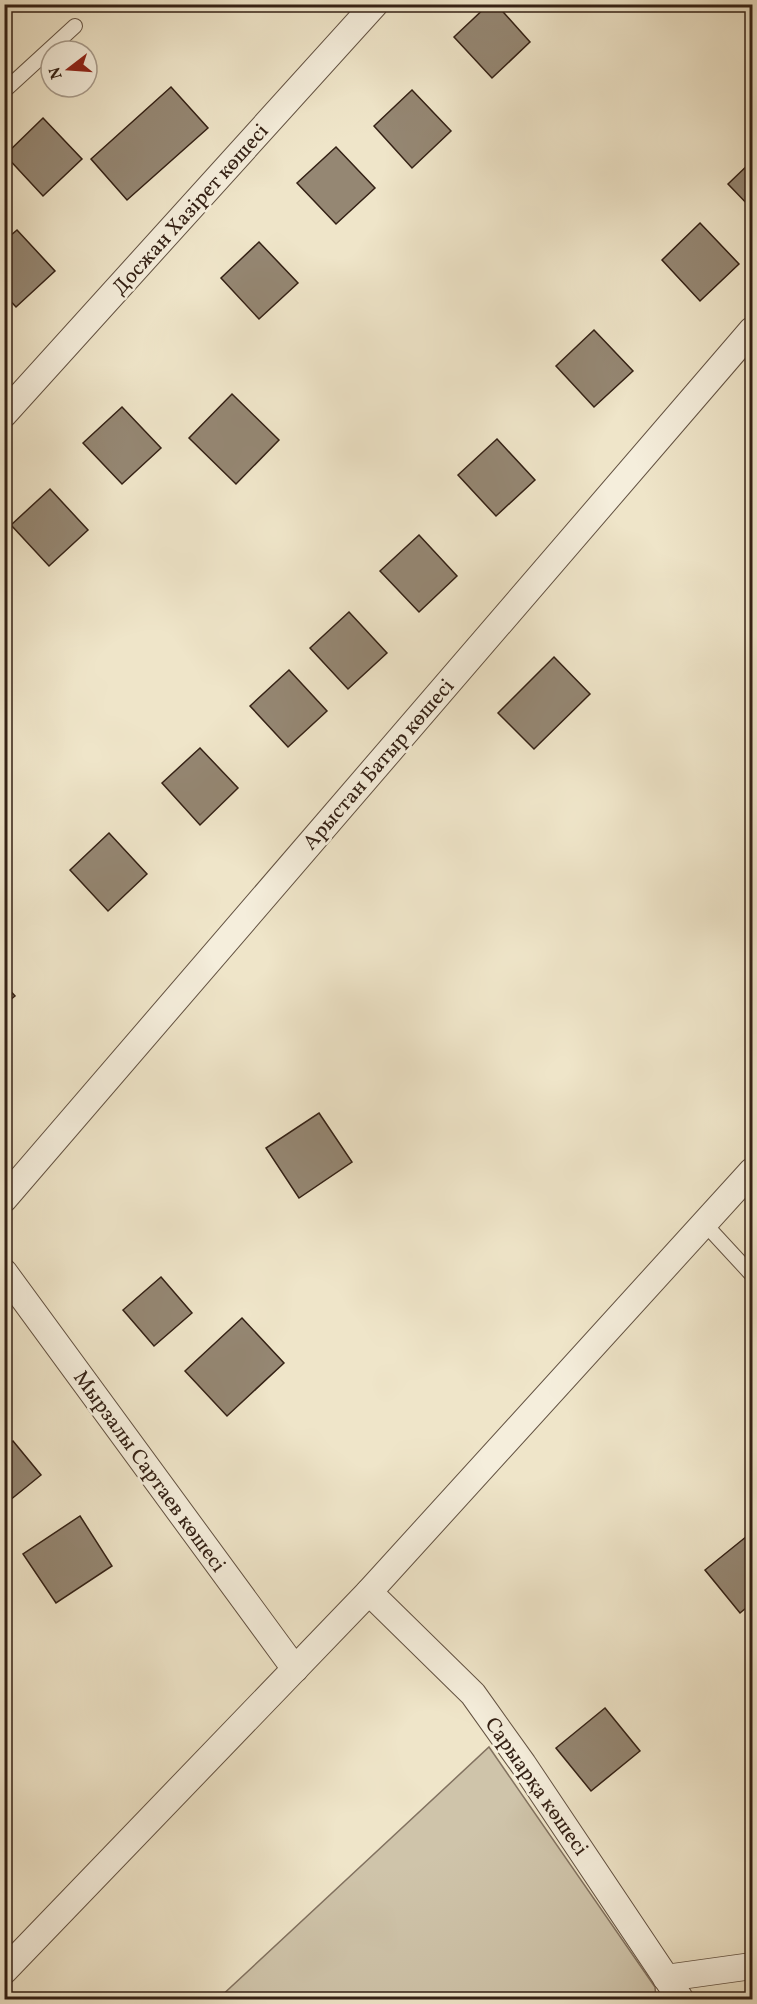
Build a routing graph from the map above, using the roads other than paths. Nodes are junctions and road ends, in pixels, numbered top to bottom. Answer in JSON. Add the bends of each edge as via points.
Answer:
{"nodes":[{"id":1,"x":375,"y":4,"type":"edge"},
{"id":2,"x":75,"y":26,"type":"dead end"},
{"id":3,"x":4,"y":92,"type":"edge"},
{"id":4,"x":753,"y":330,"type":"edge"},
{"id":5,"x":4,"y":414,"type":"edge"},
{"id":6,"x":753,"y":1171,"type":"edge"},
{"id":7,"x":4,"y":1199,"type":"edge"},
{"id":8,"x":704,"y":1223,"type":"junction"},
{"id":9,"x":4,"y":1272,"type":"edge"},
{"id":10,"x":753,"y":1275,"type":"edge"},
{"id":11,"x":369,"y":1592,"type":"junction"},
{"id":12,"x":295,"y":1669,"type":"junction"},
{"id":13,"x":753,"y":1966,"type":"edge"},
{"id":14,"x":4,"y":1971,"type":"edge"},
{"id":15,"x":666,"y":1978,"type":"junction"},
{"id":16,"x":681,"y":2000,"type":"edge"}],
"edges":[{"from":1,"to":5,"type":"street","name":"Досжан Хазірет көшесі"},
{"from":2,"to":3,"type":"lane"},
{"from":4,"to":7,"type":"street","name":"Арыстан Батыр көшесі"},
{"from":6,"to":8,"type":"street"},
{"from":8,"to":10,"type":"lane"},
{"from":8,"to":11,"type":"street"},
{"from":9,"to":12,"type":"street","name":"Мырзалы Сартаев көшесі"},
{"from":11,"to":12,"type":"street"},
{"from":11,"to":15,"type":"street","name":"Сарыарқа көшесі","via":[[472,1694],[524,1764]]},
{"from":12,"to":14,"type":"street"},
{"from":13,"to":15,"type":"street"},
{"from":15,"to":16,"type":"street","name":"Сарыарқа көшесі"}]}
